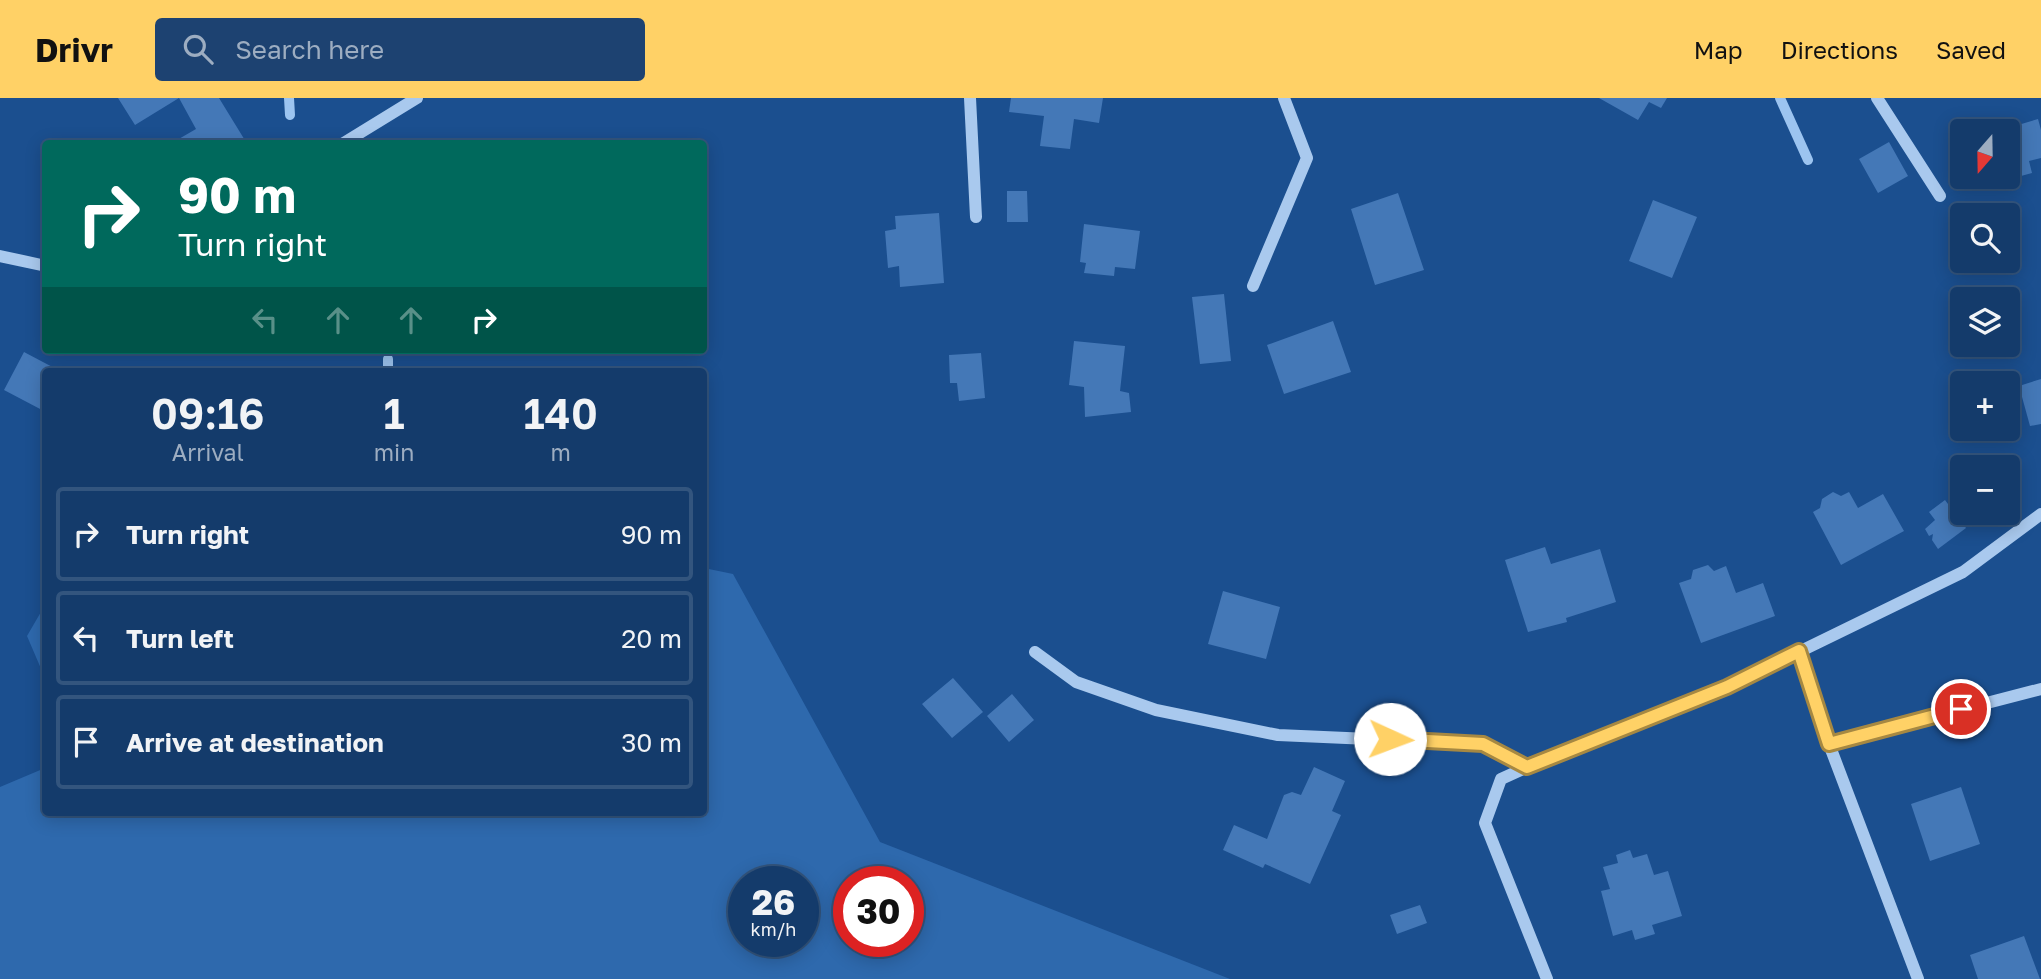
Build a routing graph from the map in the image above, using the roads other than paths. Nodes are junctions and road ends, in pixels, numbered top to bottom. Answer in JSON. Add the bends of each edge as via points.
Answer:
{"nodes":[{"id":1,"x":417,"y":98,"type":"edge"},
{"id":2,"x":970,"y":98,"type":"edge"},
{"id":3,"x":1284,"y":98,"type":"edge"},
{"id":4,"x":1877,"y":98,"type":"edge"},
{"id":5,"x":349,"y":140,"type":"edge"},
{"id":6,"x":1940,"y":196,"type":"dead end"},
{"id":7,"x":976,"y":217,"type":"dead end"},
{"id":8,"x":0,"y":256,"type":"edge"},
{"id":9,"x":42,"y":265,"type":"edge"},
{"id":10,"x":1253,"y":286,"type":"dead end"},
{"id":11,"x":2041,"y":514,"type":"edge"},
{"id":12,"x":1799,"y":651,"type":"junction"},
{"id":13,"x":1035,"y":652,"type":"dead end"},
{"id":14,"x":2041,"y":689,"type":"edge"},
{"id":15,"x":1829,"y":744,"type":"junction"},
{"id":16,"x":1527,"y":767,"type":"junction"},
{"id":17,"x":1547,"y":979,"type":"edge"},
{"id":18,"x":1918,"y":979,"type":"edge"}],
"edges":[{"from":1,"to":5,"type":"street"},
{"from":2,"to":7,"type":"street"},
{"from":3,"to":10,"type":"street","via":[[1307,158]]},
{"from":4,"to":6,"type":"street"},
{"from":8,"to":9,"type":"street"},
{"from":11,"to":12,"type":"street","via":[[1964,572]]},
{"from":12,"to":15,"type":"street"},
{"from":12,"to":16,"type":"street","via":[[1727,687]]},
{"from":13,"to":16,"type":"street","via":[[1076,682],[1156,710],[1278,735],[1483,744]]},
{"from":14,"to":15,"type":"street"},
{"from":15,"to":18,"type":"street"},
{"from":16,"to":17,"type":"street","via":[[1501,779],[1485,823]]}]}
